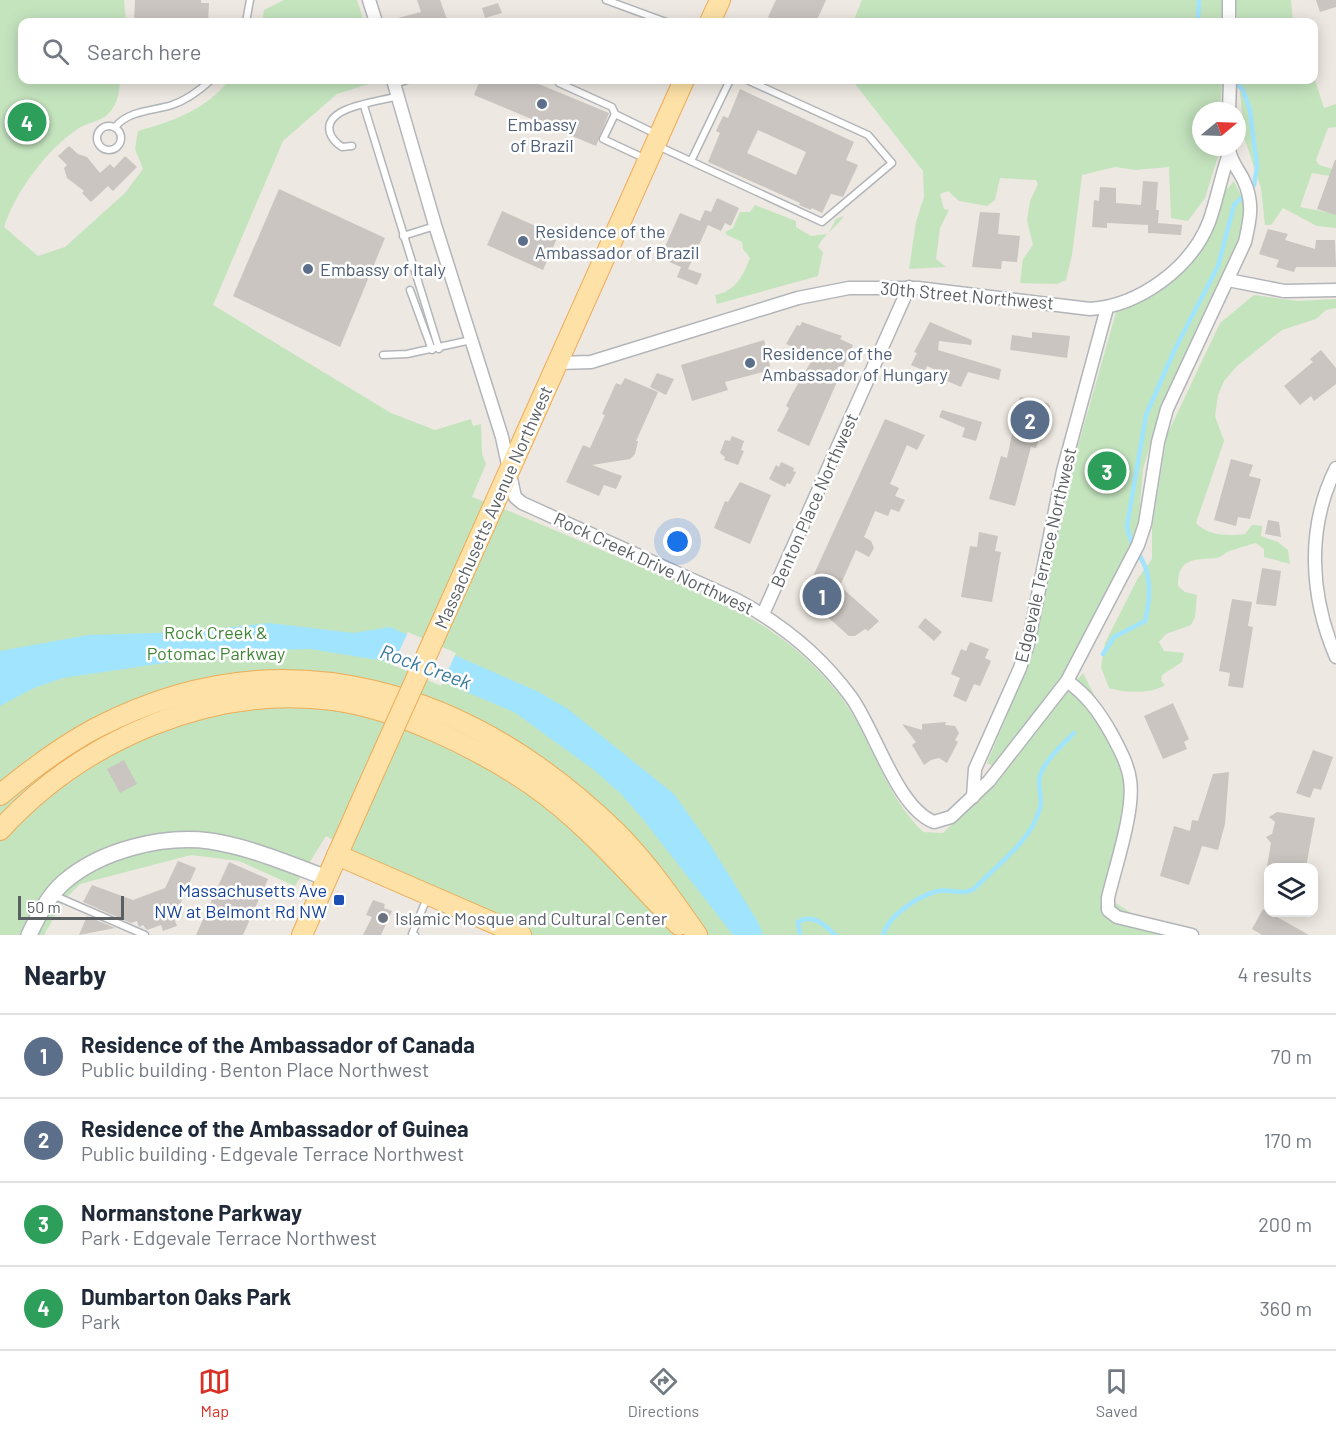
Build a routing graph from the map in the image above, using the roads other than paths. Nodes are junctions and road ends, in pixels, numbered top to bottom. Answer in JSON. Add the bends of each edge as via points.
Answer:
{"nodes":[{"id":1,"x":250,"y":0,"type":"edge"},
{"id":2,"x":369,"y":0,"type":"edge"},
{"id":3,"x":606,"y":0,"type":"edge"},
{"id":4,"x":720,"y":0,"type":"edge"},
{"id":5,"x":1229,"y":0,"type":"edge"},
{"id":6,"x":247,"y":18,"type":"edge"},
{"id":7,"x":375,"y":18,"type":"edge"},
{"id":8,"x":655,"y":18,"type":"edge"},
{"id":9,"x":712,"y":18,"type":"edge"},
{"id":10,"x":1229,"y":18,"type":"edge"},
{"id":11,"x":207,"y":84,"type":"edge"},
{"id":12,"x":561,"y":84,"type":"edge"},
{"id":13,"x":682,"y":84,"type":"edge"},
{"id":14,"x":728,"y":84,"type":"edge"},
{"id":15,"x":756,"y":84,"type":"edge"},
{"id":16,"x":1230,"y":84,"type":"edge"},
{"id":17,"x":395,"y":86,"type":"edge"},
{"id":18,"x":1229,"y":102,"type":"edge"},
{"id":19,"x":364,"y":106,"type":"junction"},
{"id":20,"x":615,"y":114,"type":"junction"},
{"id":21,"x":116,"y":126,"type":"junction"},
{"id":22,"x":352,"y":146,"type":"dead end"},
{"id":23,"x":654,"y":146,"type":"junction"},
{"id":24,"x":1228,"y":156,"type":"edge"},
{"id":25,"x":1232,"y":156,"type":"edge"},
{"id":26,"x":691,"y":161,"type":"junction"},
{"id":27,"x":435,"y":225,"type":"junction"},
{"id":28,"x":404,"y":236,"type":"junction"},
{"id":29,"x":1228,"y":279,"type":"junction"},
{"id":30,"x":909,"y":287,"type":"junction"},
{"id":31,"x":410,"y":290,"type":"dead end"},
{"id":32,"x":1336,"y":290,"type":"edge"},
{"id":33,"x":1107,"y":308,"type":"junction"},
{"id":34,"x":471,"y":340,"type":"junction"},
{"id":35,"x":435,"y":349,"type":"junction"},
{"id":36,"x":383,"y":355,"type":"dead end"},
{"id":37,"x":558,"y":363,"type":"junction"},
{"id":38,"x":1336,"y":468,"type":"edge"},
{"id":39,"x":508,"y":474,"type":"junction"},
{"id":40,"x":763,"y":614,"type":"junction"},
{"id":41,"x":1336,"y":657,"type":"edge"},
{"id":42,"x":1067,"y":681,"type":"junction"},
{"id":43,"x":0,"y":795,"type":"edge"},
{"id":44,"x":973,"y":796,"type":"junction"},
{"id":45,"x":0,"y":830,"type":"edge"},
{"id":46,"x":338,"y":855,"type":"junction"},
{"id":47,"x":327,"y":878,"type":"junction"},
{"id":48,"x":428,"y":894,"type":"junction"},
{"id":49,"x":52,"y":895,"type":"junction"},
{"id":50,"x":29,"y":935,"type":"edge"},
{"id":51,"x":144,"y":935,"type":"edge"},
{"id":52,"x":302,"y":935,"type":"edge"},
{"id":53,"x":415,"y":935,"type":"edge"},
{"id":54,"x":521,"y":935,"type":"edge"},
{"id":55,"x":689,"y":935,"type":"edge"},
{"id":56,"x":697,"y":935,"type":"edge"},
{"id":57,"x":1192,"y":935,"type":"edge"}],
"edges":[{"from":1,"to":6,"type":"lane"},
{"from":2,"to":7,"type":"street"},
{"from":3,"to":8,"type":"lane"},
{"from":4,"to":9,"type":"main road"},
{"from":5,"to":10,"type":"street"},
{"from":11,"to":21,"type":"lane","via":[[173,105],[123,119]]},
{"from":12,"to":20,"type":"lane","via":[[612,107]]},
{"from":13,"to":23,"type":"main road","name":"Massachusetts Avenue Northwest"},
{"from":14,"to":26,"type":"lane"},
{"from":15,"to":26,"type":"lane","via":[[868,135],[892,163],[822,222]]},
{"from":16,"to":18,"type":"street"},
{"from":17,"to":19,"type":"lane"},
{"from":17,"to":27,"type":"street","name":"Rock Creek Drive Northwest"},
{"from":19,"to":22,"type":"lane","via":[[338,112],[331,118],[329,127],[336,143]]},
{"from":19,"to":28,"type":"lane"},
{"from":20,"to":23,"type":"lane"},
{"from":20,"to":23,"type":"lane","via":[[603,139]]},
{"from":21,"to":21,"type":"lane","via":[[100,129],[97,138],[101,148],[111,150],[118,146]]},
{"from":23,"to":26,"type":"lane"},
{"from":23,"to":37,"type":"main road","name":"Massachusetts Avenue Northwest"},
{"from":24,"to":33,"type":"street","name":"30th Street Northwest","via":[[1209,221],[1187,257],[1152,286]]},
{"from":25,"to":29,"type":"street","name":"Rock Creek Drive Northwest","via":[[1250,197],[1251,212],[1245,242]]},
{"from":27,"to":28,"type":"lane"},
{"from":27,"to":34,"type":"street","name":"Rock Creek Drive Northwest"},
{"from":28,"to":35,"type":"lane"},
{"from":29,"to":32,"type":"street","via":[[1273,290]]},
{"from":29,"to":42,"type":"street","name":"Rock Creek Drive Northwest","via":[[1167,409],[1138,545]]},
{"from":30,"to":33,"type":"street","name":"30th Street Northwest"},
{"from":30,"to":37,"type":"street","name":"30th Street Northwest","via":[[864,286],[823,292],[591,362]]},
{"from":30,"to":40,"type":"street","name":"Benton Place Northwest"},
{"from":31,"to":35,"type":"lane"},
{"from":33,"to":44,"type":"street","name":"Edgevale Terrace Northwest","via":[[1063,471],[1028,644],[975,769]]},
{"from":34,"to":35,"type":"lane"},
{"from":34,"to":39,"type":"street","name":"Rock Creek Drive Northwest","via":[[502,437]]},
{"from":35,"to":36,"type":"lane"},
{"from":37,"to":39,"type":"main road","name":"Massachusetts Avenue Northwest"},
{"from":38,"to":41,"type":"street","via":[[1320,512],[1315,561],[1319,603]]},
{"from":39,"to":40,"type":"street","name":"Rock Creek Drive Northwest","via":[[515,496],[522,503]]},
{"from":39,"to":46,"type":"main road","name":"Massachusetts Avenue Northwest","bridge":true},
{"from":40,"to":44,"type":"street","name":"Rock Creek Drive Northwest","via":[[801,642],[836,677],[866,720],[916,811],[930,821],[940,822]]},
{"from":42,"to":44,"type":"street","name":"Rock Creek Drive Northwest","via":[[1009,757]]},
{"from":42,"to":57,"type":"street","via":[[1101,714],[1130,781],[1130,801],[1108,910],[1113,915]]},
{"from":43,"to":56,"type":"main road","via":[[51,755],[96,728],[184,693],[241,681],[294,679],[371,689],[472,727],[547,774],[617,833],[666,890]]},
{"from":45,"to":55,"type":"main road","via":[[34,796],[81,760],[152,726],[234,703],[285,698],[333,700],[379,711],[426,729],[511,772],[580,825]]},
{"from":46,"to":47,"type":"main road","name":"Massachusetts Avenue Northwest"},
{"from":46,"to":48,"type":"main road"},
{"from":47,"to":49,"type":"street","via":[[229,845],[171,841],[132,848],[101,860],[76,874]]},
{"from":47,"to":52,"type":"main road","name":"Massachusetts Avenue Northwest"},
{"from":48,"to":53,"type":"lane","via":[[412,934]]},
{"from":48,"to":54,"type":"main road"},
{"from":49,"to":50,"type":"street"},
{"from":49,"to":51,"type":"lane"}]}
